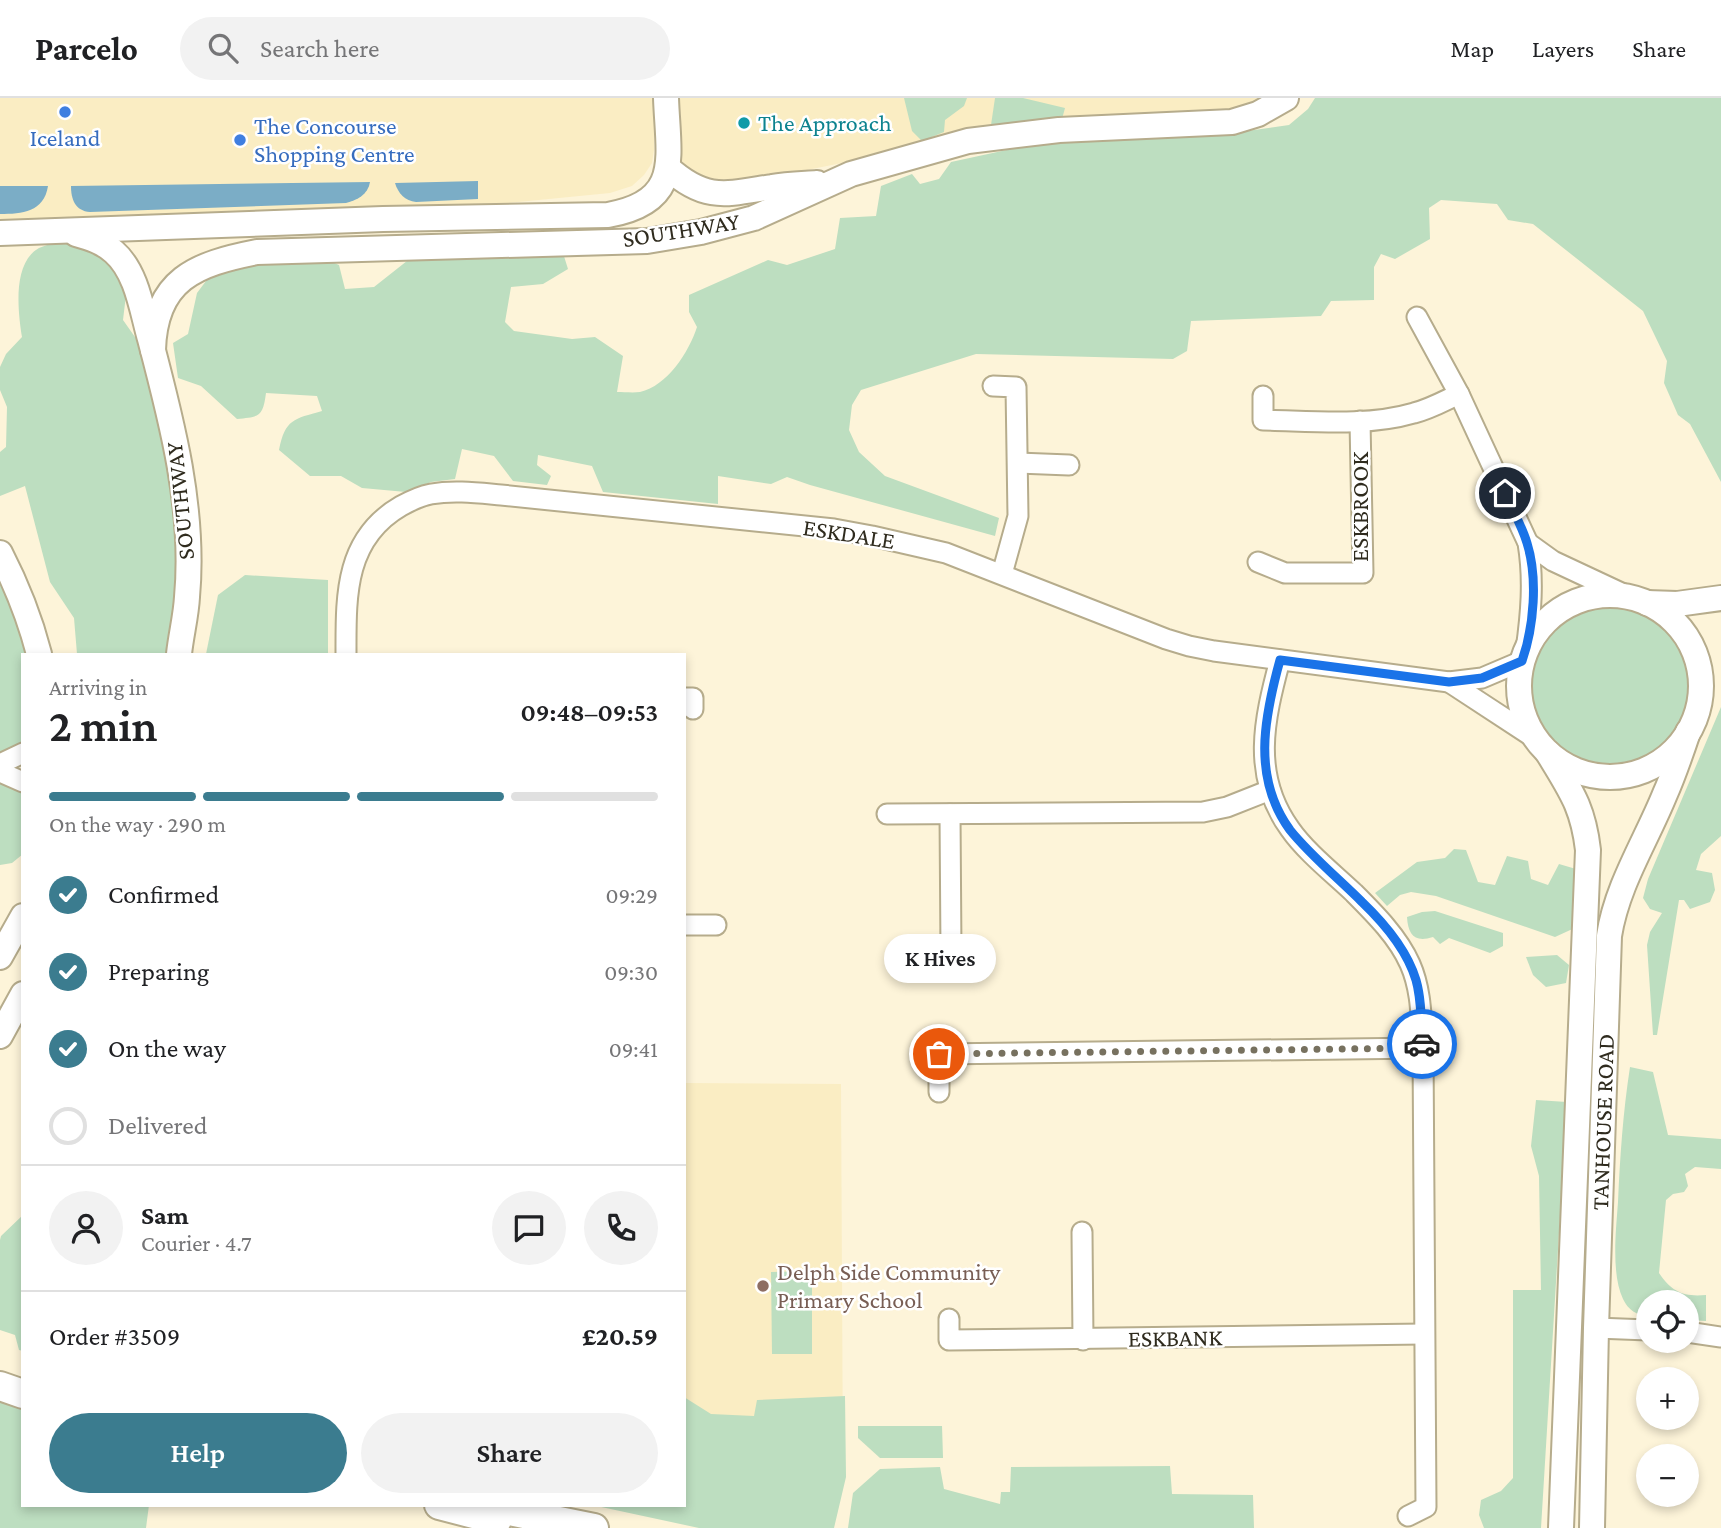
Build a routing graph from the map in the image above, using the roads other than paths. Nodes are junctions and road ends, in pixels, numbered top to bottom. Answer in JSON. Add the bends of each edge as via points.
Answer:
{"nodes":[{"id":1,"x":666,"y":98,"type":"edge"},
{"id":2,"x":1286,"y":98,"type":"edge"},
{"id":3,"x":668,"y":168,"type":"junction"},
{"id":4,"x":828,"y":183,"type":"junction"},
{"id":5,"x":65,"y":231,"type":"junction"},
{"id":6,"x":0,"y":233,"type":"edge"},
{"id":7,"x":1417,"y":317,"type":"dead end"},
{"id":8,"x":153,"y":350,"type":"junction"},
{"id":9,"x":993,"y":386,"type":"dead end"},
{"id":10,"x":1459,"y":394,"type":"junction"},
{"id":11,"x":1263,"y":397,"type":"dead end"},
{"id":12,"x":1360,"y":421,"type":"junction"},
{"id":13,"x":1018,"y":463,"type":"junction"},
{"id":14,"x":1069,"y":464,"type":"dead end"},
{"id":15,"x":1528,"y":543,"type":"junction"},
{"id":16,"x":0,"y":553,"type":"edge"},
{"id":17,"x":1258,"y":562,"type":"dead end"},
{"id":18,"x":1002,"y":574,"type":"junction"},
{"id":19,"x":1721,"y":598,"type":"edge"},
{"id":20,"x":1640,"y":601,"type":"junction"},
{"id":21,"x":39,"y":653,"type":"edge"},
{"id":22,"x":179,"y":653,"type":"edge"},
{"id":23,"x":346,"y":653,"type":"edge"},
{"id":24,"x":1524,"y":656,"type":"junction"},
{"id":25,"x":1280,"y":660,"type":"junction"},
{"id":26,"x":1721,"y":680,"type":"edge"},
{"id":27,"x":1449,"y":682,"type":"junction"},
{"id":28,"x":1692,"y":724,"type":"junction"},
{"id":29,"x":1541,"y":746,"type":"junction"},
{"id":30,"x":21,"y":754,"type":"edge"},
{"id":31,"x":0,"y":764,"type":"edge"},
{"id":32,"x":0,"y":772,"type":"edge"},
{"id":33,"x":21,"y":781,"type":"edge"},
{"id":34,"x":1270,"y":790,"type":"junction"},
{"id":35,"x":887,"y":814,"type":"dead end"},
{"id":36,"x":950,"y":814,"type":"junction"},
{"id":37,"x":21,"y":920,"type":"edge"},
{"id":38,"x":686,"y":925,"type":"edge"},
{"id":39,"x":716,"y":925,"type":"dead end"},
{"id":40,"x":951,"y":952,"type":"dead end"},
{"id":41,"x":0,"y":957,"type":"edge"},
{"id":42,"x":21,"y":998,"type":"edge"},
{"id":43,"x":0,"y":1035,"type":"edge"},
{"id":44,"x":1423,"y":1048,"type":"junction"},
{"id":45,"x":939,"y":1092,"type":"dead end"},
{"id":46,"x":1082,"y":1232,"type":"dead end"},
{"id":47,"x":949,"y":1319,"type":"dead end"},
{"id":48,"x":1596,"y":1328,"type":"junction"},
{"id":49,"x":1636,"y":1330,"type":"edge"},
{"id":50,"x":1424,"y":1334,"type":"junction"},
{"id":51,"x":1699,"y":1334,"type":"edge"},
{"id":52,"x":1721,"y":1337,"type":"edge"},
{"id":53,"x":1083,"y":1340,"type":"junction"},
{"id":54,"x":0,"y":1386,"type":"edge"},
{"id":55,"x":21,"y":1393,"type":"edge"},
{"id":56,"x":447,"y":1507,"type":"edge"},
{"id":57,"x":489,"y":1507,"type":"edge"},
{"id":58,"x":1408,"y":1516,"type":"dead end"},
{"id":59,"x":526,"y":1528,"type":"edge"},
{"id":60,"x":594,"y":1528,"type":"edge"},
{"id":61,"x":1561,"y":1528,"type":"edge"},
{"id":62,"x":1592,"y":1528,"type":"edge"}],
"edges":[{"from":1,"to":3,"type":"street"},
{"from":2,"to":4,"type":"street","name":"SOUTHWAY","via":[[1232,122],[1059,130],[968,141]]},
{"from":3,"to":4,"type":"street","via":[[692,187],[727,195]]},
{"from":3,"to":5,"type":"street","name":"SOUTHWAY","via":[[666,181],[642,205],[608,215]]},
{"from":4,"to":8,"type":"street","name":"SOUTHWAY","via":[[754,218],[647,241],[257,252],[224,259],[194,270],[172,290],[153,326]]},
{"from":5,"to":6,"type":"street","name":"SOUTHWAY"},
{"from":5,"to":8,"type":"street","name":"SOUTHWAY","via":[[96,239],[115,252],[136,287]]},
{"from":7,"to":10,"type":"street"},
{"from":8,"to":22,"type":"street","name":"SOUTHWAY","via":[[166,393],[185,504],[187,596]]},
{"from":9,"to":13,"type":"street","via":[[1016,387]]},
{"from":10,"to":12,"type":"street","name":"ESKBROOK","via":[[1414,413]]},
{"from":10,"to":15,"type":"street"},
{"from":11,"to":12,"type":"street","name":"ESKBROOK","via":[[1263,420]]},
{"from":12,"to":17,"type":"street","name":"ESKBROOK","via":[[1363,573],[1285,573]]},
{"from":13,"to":14,"type":"street"},
{"from":13,"to":18,"type":"street","via":[[1018,516]]},
{"from":15,"to":20,"type":"street","via":[[1553,561]]},
{"from":15,"to":24,"type":"street","via":[[1532,592]]},
{"from":16,"to":21,"type":"street","via":[[16,584]]},
{"from":18,"to":23,"type":"street","name":"ESKDALE","via":[[907,542],[834,529],[491,494],[428,494],[385,517],[358,551],[347,592]]},
{"from":18,"to":25,"type":"street","name":"ESKDALE","via":[[1166,639],[1214,652]]},
{"from":19,"to":20,"type":"street","via":[[1676,604]]},
{"from":20,"to":24,"type":"street","via":[[1611,595],[1569,605],[1536,632]]},
{"from":20,"to":28,"type":"street","via":[[1678,626],[1693,651],[1701,679]]},
{"from":24,"to":27,"type":"street","name":"ESKDALE","via":[[1482,678]]},
{"from":24,"to":29,"type":"street","via":[[1519,677],[1521,710]]},
{"from":25,"to":27,"type":"street","name":"ESKDALE"},
{"from":25,"to":34,"type":"street","via":[[1264,726]]},
{"from":26,"to":28,"type":"street","name":"TANHOUSE ROAD"},
{"from":27,"to":29,"type":"street","name":"ESKDALE"},
{"from":28,"to":29,"type":"street","via":[[1674,750],[1656,765],[1634,774],[1588,775]]},
{"from":28,"to":48,"type":"street","name":"TANHOUSE ROAD","via":[[1666,794],[1620,892],[1611,926]]},
{"from":29,"to":61,"type":"street","name":"TANHOUSE ROAD","via":[[1576,799],[1588,850]]},
{"from":30,"to":31,"type":"street"},
{"from":32,"to":33,"type":"street"},
{"from":34,"to":36,"type":"street","via":[[1203,812]]},
{"from":34,"to":44,"type":"street","via":[[1291,831],[1370,909],[1409,962],[1420,999]]},
{"from":35,"to":36,"type":"street"},
{"from":36,"to":40,"type":"street"},
{"from":37,"to":41,"type":"street"},
{"from":38,"to":39,"type":"street"},
{"from":42,"to":43,"type":"street"},
{"from":44,"to":45,"type":"street","via":[[939,1054]]},
{"from":44,"to":50,"type":"street"},
{"from":46,"to":53,"type":"street"},
{"from":47,"to":53,"type":"street","name":"ESKBANK","via":[[949,1340]]},
{"from":48,"to":49,"type":"street"},
{"from":48,"to":62,"type":"street","name":"TANHOUSE ROAD"},
{"from":50,"to":53,"type":"street","name":"ESKBANK"},
{"from":50,"to":58,"type":"street","via":[[1426,1507]]},
{"from":51,"to":52,"type":"street"},
{"from":54,"to":55,"type":"main road"},
{"from":56,"to":59,"type":"main road"},
{"from":57,"to":60,"type":"main road"}]}
